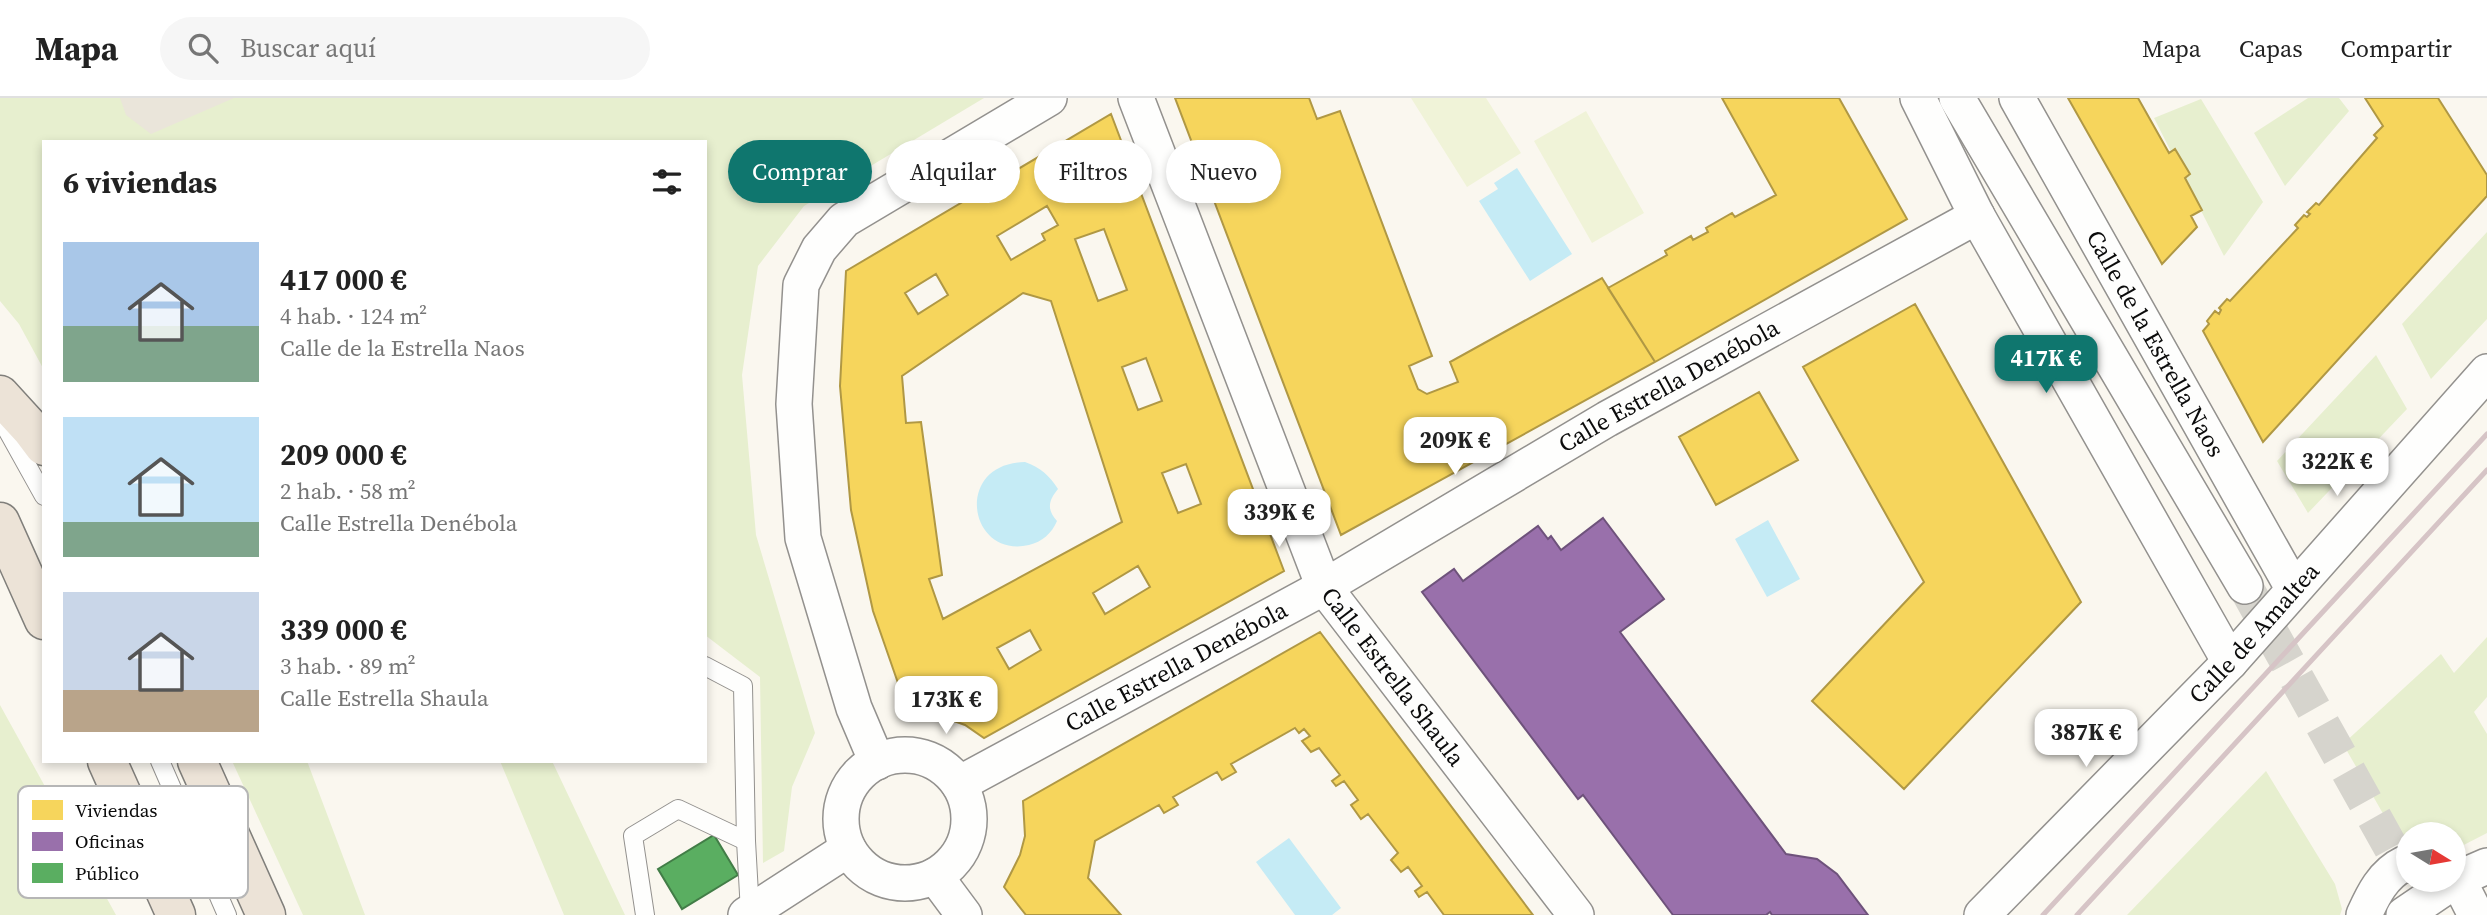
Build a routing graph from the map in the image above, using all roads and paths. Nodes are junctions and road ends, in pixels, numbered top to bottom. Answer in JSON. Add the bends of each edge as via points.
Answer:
{"nodes":[{"id":1,"x":1049,"y":98,"type":"edge"},
{"id":2,"x":1136,"y":98,"type":"edge"},
{"id":3,"x":1918,"y":98,"type":"edge"},
{"id":4,"x":1957,"y":98,"type":"edge"},
{"id":5,"x":2017,"y":98,"type":"edge"},
{"id":6,"x":1977,"y":216,"type":"junction"},
{"id":7,"x":2487,"y":372,"type":"edge"},
{"id":8,"x":0,"y":395,"type":"edge"},
{"id":9,"x":0,"y":416,"type":"edge"},
{"id":10,"x":42,"y":443,"type":"edge"},
{"id":11,"x":42,"y":492,"type":"edge"},
{"id":12,"x":0,"y":522,"type":"edge"},
{"id":13,"x":2245,"y":586,"type":"tunnel mouth"},
{"id":14,"x":1324,"y":587,"type":"junction"},
{"id":15,"x":2293,"y":588,"type":"junction"},
{"id":16,"x":42,"y":616,"type":"edge"},
{"id":17,"x":2230,"y":662,"type":"junction"},
{"id":18,"x":707,"y":667,"type":"edge"},
{"id":19,"x":877,"y":762,"type":"junction"},
{"id":20,"x":108,"y":763,"type":"edge"},
{"id":21,"x":161,"y":763,"type":"edge"},
{"id":22,"x":198,"y":763,"type":"edge"},
{"id":23,"x":959,"y":784,"type":"junction"},
{"id":24,"x":118,"y":786,"type":"edge"},
{"id":25,"x":171,"y":786,"type":"edge"},
{"id":26,"x":208,"y":786,"type":"edge"},
{"id":27,"x":746,"y":841,"type":"junction"},
{"id":28,"x":848,"y":849,"type":"junction"},
{"id":29,"x":2396,"y":868,"type":"edge"},
{"id":30,"x":2466,"y":872,"type":"edge"},
{"id":31,"x":248,"y":875,"type":"edge"},
{"id":32,"x":935,"y":876,"type":"junction"},
{"id":33,"x":2396,"y":887,"type":"edge"},
{"id":34,"x":2437,"y":892,"type":"edge"},
{"id":35,"x":168,"y":898,"type":"edge"},
{"id":36,"x":220,"y":898,"type":"edge"},
{"id":37,"x":748,"y":913,"type":"edge"},
{"id":38,"x":176,"y":915,"type":"edge"},
{"id":39,"x":227,"y":915,"type":"edge"},
{"id":40,"x":266,"y":915,"type":"edge"},
{"id":41,"x":645,"y":915,"type":"edge"},
{"id":42,"x":964,"y":915,"type":"edge"},
{"id":43,"x":1576,"y":915,"type":"edge"},
{"id":44,"x":1982,"y":915,"type":"edge"},
{"id":45,"x":2364,"y":915,"type":"edge"},
{"id":46,"x":2381,"y":915,"type":"edge"},
{"id":47,"x":2404,"y":915,"type":"edge"},
{"id":48,"x":2476,"y":915,"type":"edge"}],
"edges":[{"from":1,"to":19,"type":"street","via":[[844,220],[819,248],[801,285],[794,404],[803,538],[854,708]]},
{"from":2,"to":14,"type":"street","name":"Calle Estrella Shaula"},
{"from":3,"to":6,"type":"street"},
{"from":4,"to":13,"type":"street","name":"Calle de la Estrella Naos"},
{"from":5,"to":15,"type":"street","name":"Calle de la Estrella Naos"},
{"from":6,"to":14,"type":"street","name":"Calle Estrella Denébola","via":[[1607,419]]},
{"from":6,"to":17,"type":"street"},
{"from":7,"to":15,"type":"street","name":"Calle de Amaltea"},
{"from":8,"to":10,"type":"main road"},
{"from":9,"to":11,"type":"lane"},
{"from":12,"to":16,"type":"main road"},
{"from":14,"to":23,"type":"street","name":"Calle Estrella Denébola"},
{"from":14,"to":43,"type":"street","name":"Calle Estrella Shaula"},
{"from":15,"to":17,"type":"street","name":"Calle de Amaltea"},
{"from":17,"to":44,"type":"street","name":"Calle de Amaltea"},
{"from":18,"to":27,"type":"lane","via":[[743,686]]},
{"from":19,"to":23,"type":"street","via":[[913,755],[947,770]]},
{"from":19,"to":28,"type":"street","via":[[860,773],[848,789],[842,809]]},
{"from":20,"to":24,"type":"main road"},
{"from":21,"to":25,"type":"lane"},
{"from":22,"to":26,"type":"main road"},
{"from":23,"to":32,"type":"street","via":[[969,825],[964,845],[952,863]]},
{"from":27,"to":37,"type":"lane"},
{"from":27,"to":41,"type":"lane","via":[[678,809],[633,836]]},
{"from":28,"to":32,"type":"street","via":[[860,865],[886,880],[916,882]]},
{"from":28,"to":37,"type":"street"},
{"from":29,"to":45,"type":"street","via":[[2377,888]]},
{"from":30,"to":48,"type":"street"},
{"from":31,"to":40,"type":"main road"},
{"from":32,"to":42,"type":"street"},
{"from":33,"to":46,"type":"street"},
{"from":34,"to":47,"type":"street"},
{"from":35,"to":38,"type":"main road"},
{"from":36,"to":39,"type":"lane"}]}
